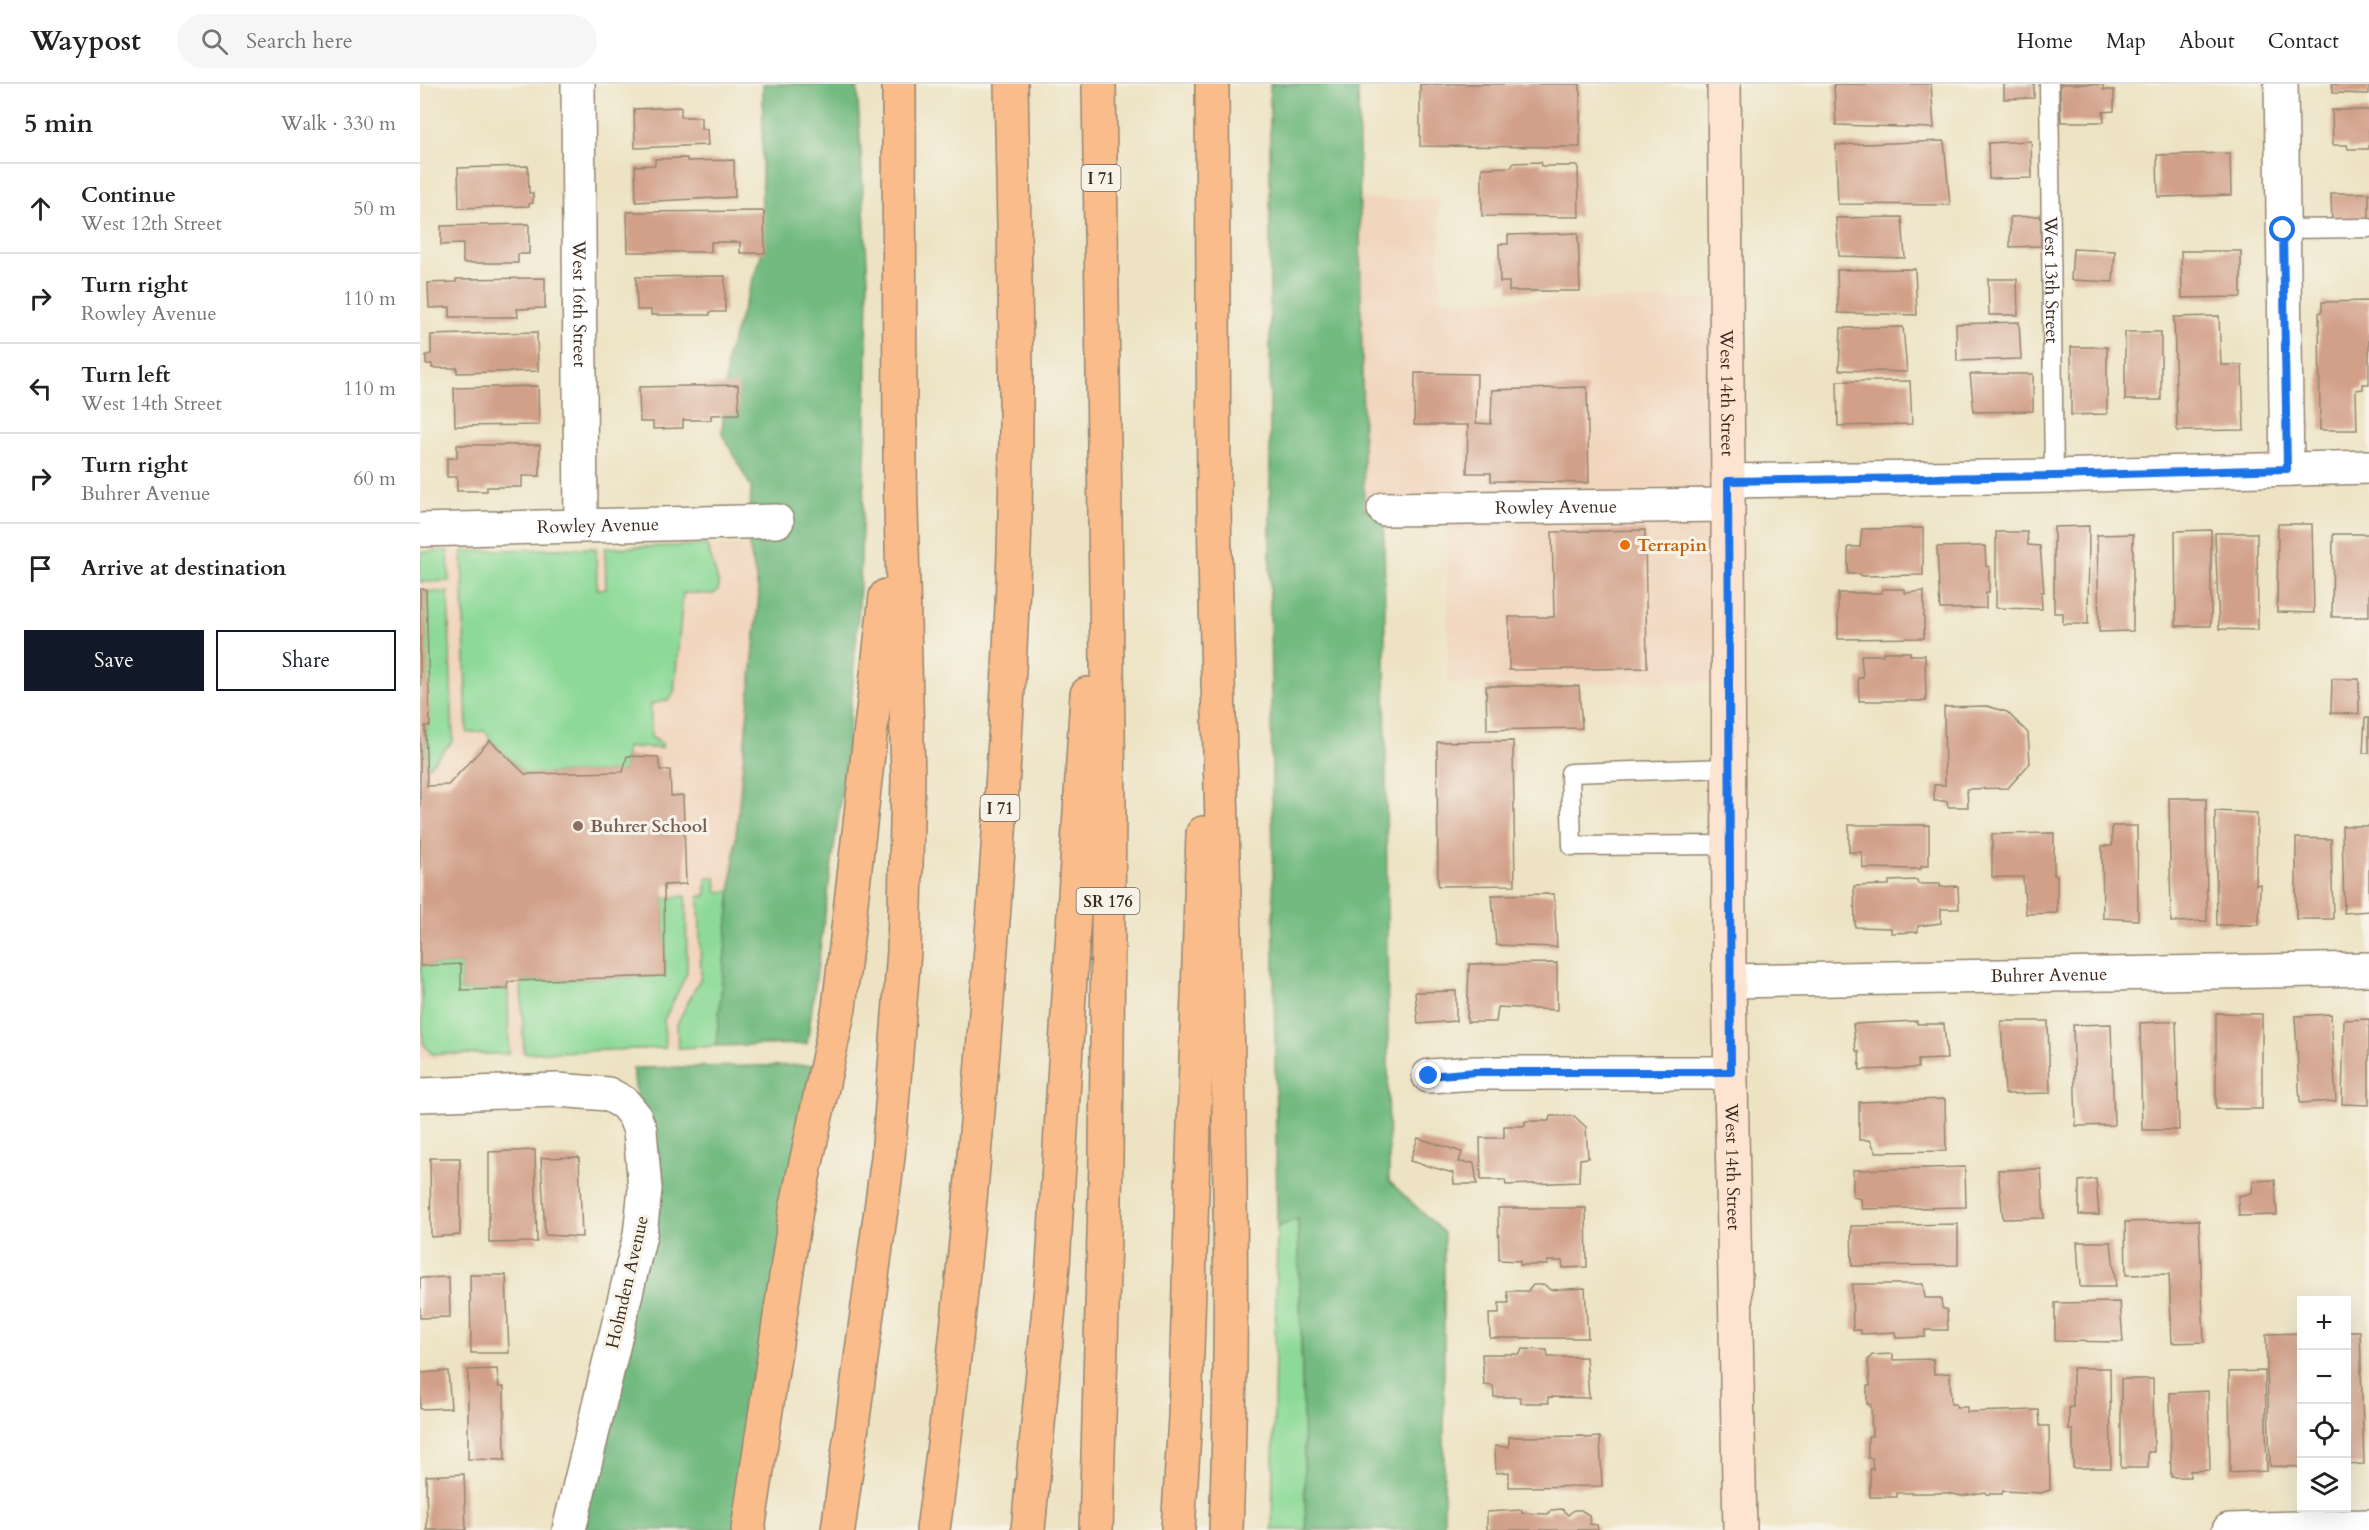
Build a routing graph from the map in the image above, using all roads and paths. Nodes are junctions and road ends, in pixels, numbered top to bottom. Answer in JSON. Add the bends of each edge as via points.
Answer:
{"nodes":[{"id":1,"x":578,"y":84,"type":"edge"},
{"id":2,"x":899,"y":84,"type":"edge"},
{"id":3,"x":1011,"y":84,"type":"edge"},
{"id":4,"x":1099,"y":84,"type":"edge"},
{"id":5,"x":1212,"y":84,"type":"edge"},
{"id":6,"x":1724,"y":84,"type":"edge"},
{"id":7,"x":2049,"y":84,"type":"edge"},
{"id":8,"x":2282,"y":84,"type":"edge"},
{"id":9,"x":2369,"y":228,"type":"edge"},
{"id":10,"x":2283,"y":230,"type":"junction"},
{"id":11,"x":1103,"y":273,"type":"junction"},
{"id":12,"x":2369,"y":467,"type":"edge"},
{"id":13,"x":900,"y":469,"type":"junction"},
{"id":14,"x":2287,"y":469,"type":"junction"},
{"id":15,"x":2054,"y":476,"type":"junction"},
{"id":16,"x":1728,"y":493,"type":"junction"},
{"id":17,"x":1214,"y":506,"type":"junction"},
{"id":18,"x":1384,"y":509,"type":"dead end"},
{"id":19,"x":777,"y":521,"type":"dead end"},
{"id":20,"x":581,"y":525,"type":"junction"},
{"id":21,"x":420,"y":530,"type":"edge"},
{"id":22,"x":1729,"y":768,"type":"junction"},
{"id":23,"x":1729,"y":845,"type":"junction"},
{"id":24,"x":2369,"y":969,"type":"edge"},
{"id":25,"x":1729,"y":981,"type":"junction"},
{"id":26,"x":1731,"y":1072,"type":"junction"},
{"id":27,"x":1429,"y":1076,"type":"dead end"},
{"id":28,"x":420,"y":1095,"type":"edge"},
{"id":29,"x":2369,"y":1526,"type":"edge"},
{"id":30,"x":569,"y":1530,"type":"edge"},
{"id":31,"x":748,"y":1530,"type":"edge"},
{"id":32,"x":838,"y":1530,"type":"edge"},
{"id":33,"x":933,"y":1530,"type":"edge"},
{"id":34,"x":1028,"y":1530,"type":"edge"},
{"id":35,"x":1096,"y":1530,"type":"edge"},
{"id":36,"x":1178,"y":1530,"type":"edge"},
{"id":37,"x":1226,"y":1530,"type":"edge"},
{"id":38,"x":1740,"y":1530,"type":"edge"},
{"id":39,"x":2229,"y":1530,"type":"edge"}],
"edges":[{"from":1,"to":20,"type":"street","name":"West 16th Street"},
{"from":2,"to":13,"type":"highway"},
{"from":3,"to":33,"type":"highway","number":"I 71","via":[[1016,287],[1015,502],[1006,735],[964,1272]]},
{"from":4,"to":11,"type":"highway","number":"I 71"},
{"from":5,"to":17,"type":"highway"},
{"from":6,"to":16,"type":"street","name":"West 14th Street"},
{"from":7,"to":15,"type":"lane","name":"West 13th Street"},
{"from":8,"to":10,"type":"street"},
{"from":9,"to":10,"type":"lane"},
{"from":10,"to":14,"type":"street"},
{"from":11,"to":34,"type":"highway","number":"I 71","via":[[1097,502],[1069,1021],[1053,1265]]},
{"from":11,"to":35,"type":"highway","number":"SR 176","via":[[1108,817],[1106,1160]]},
{"from":12,"to":14,"type":"street","name":"Rowley Avenue"},
{"from":13,"to":31,"type":"highway","via":[[839,1008],[796,1210]]},
{"from":13,"to":32,"type":"highway","via":[[908,778],[904,951],[888,1157]]},
{"from":14,"to":15,"type":"street","name":"Rowley Avenue"},
{"from":15,"to":16,"type":"street","name":"Rowley Avenue"},
{"from":16,"to":18,"type":"street","name":"Rowley Avenue"},
{"from":16,"to":22,"type":"street","name":"West 14th Street"},
{"from":17,"to":36,"type":"highway","via":[[1186,1393]]},
{"from":17,"to":37,"type":"highway","via":[[1231,1183]]},
{"from":19,"to":20,"type":"street","name":"Rowley Avenue"},
{"from":20,"to":21,"type":"street","name":"Rowley Avenue"},
{"from":22,"to":23,"type":"street","name":"West 14th Street"},
{"from":22,"to":23,"type":"lane","via":[[1570,773],[1572,846]]},
{"from":23,"to":25,"type":"street","name":"West 14th Street"},
{"from":24,"to":25,"type":"street","name":"Buhrer Avenue"},
{"from":25,"to":26,"type":"street","name":"West 14th Street"},
{"from":26,"to":27,"type":"street","via":[[1476,1072]]},
{"from":26,"to":38,"type":"street","name":"West 14th Street"},
{"from":28,"to":30,"type":"street","name":"Holmden Avenue","via":[[557,1090],[608,1094],[624,1103],[640,1130],[645,1189],[640,1235]]},
{"from":29,"to":39,"type":"street"}]}
